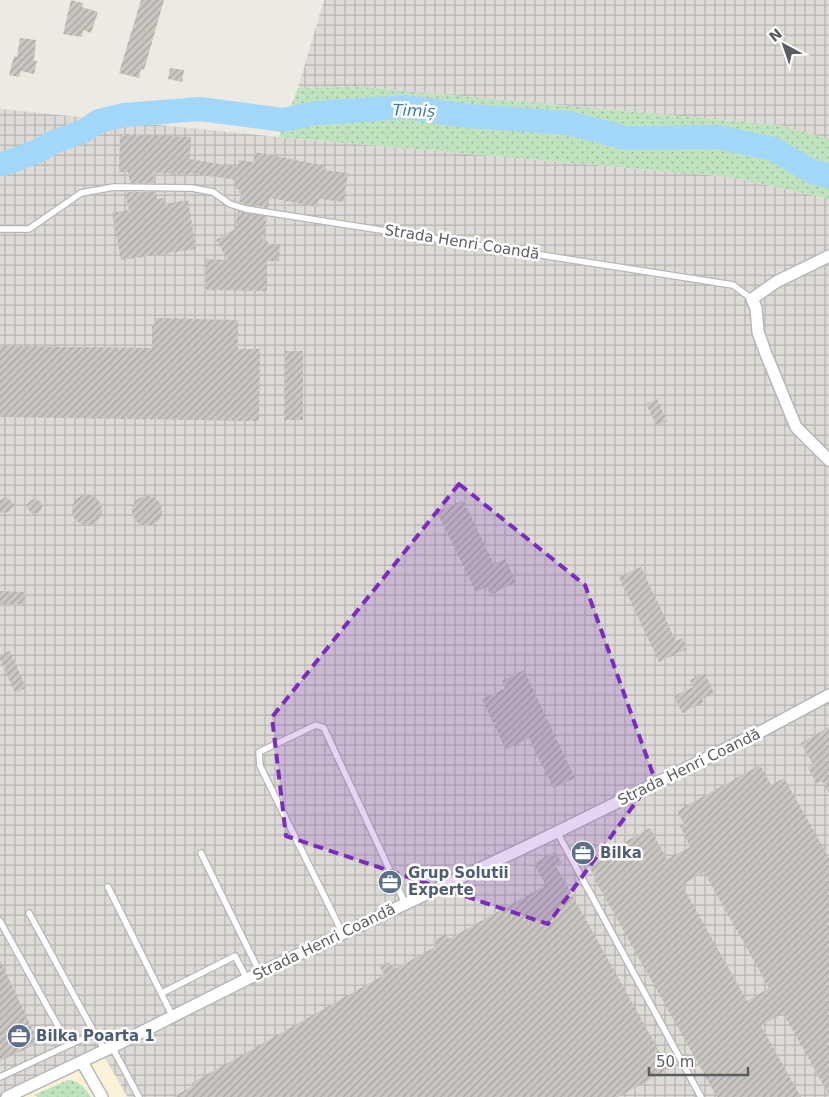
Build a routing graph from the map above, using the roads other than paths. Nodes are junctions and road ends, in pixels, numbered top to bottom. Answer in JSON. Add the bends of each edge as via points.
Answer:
{"nodes":[{"id":1,"x":0,"y":229,"type":"edge"},
{"id":2,"x":829,"y":256,"type":"edge"},
{"id":3,"x":752,"y":299,"type":"junction"},
{"id":4,"x":829,"y":460,"type":"edge"},
{"id":5,"x":829,"y":695,"type":"edge"},
{"id":6,"x":557,"y":832,"type":"junction"},
{"id":7,"x":202,"y":852,"type":"dead end"},
{"id":8,"x":108,"y":887,"type":"dead end"},
{"id":9,"x":405,"y":903,"type":"junction"},
{"id":10,"x":29,"y":913,"type":"dead end"},
{"id":11,"x":0,"y":921,"type":"edge"},
{"id":12,"x":343,"y":934,"type":"junction"},
{"id":13,"x":260,"y":973,"type":"junction"},
{"id":14,"x":247,"y":979,"type":"junction"},
{"id":15,"x":162,"y":994,"type":"junction"},
{"id":16,"x":172,"y":1017,"type":"junction"},
{"id":17,"x":95,"y":1034,"type":"junction"},
{"id":18,"x":73,"y":1043,"type":"junction"},
{"id":19,"x":108,"y":1049,"type":"junction"},
{"id":20,"x":82,"y":1062,"type":"junction"},
{"id":21,"x":0,"y":1076,"type":"edge"},
{"id":22,"x":7,"y":1097,"type":"edge"},
{"id":23,"x":102,"y":1097,"type":"edge"},
{"id":24,"x":139,"y":1097,"type":"edge"},
{"id":25,"x":701,"y":1097,"type":"edge"}],
"edges":[{"from":1,"to":3,"type":"lane","name":"Strada Henri Coandă","via":[[29,229],[81,193],[114,186],[192,188],[213,192],[230,204],[246,209],[733,285]]},
{"from":2,"to":3,"type":"street","via":[[776,282]]},
{"from":3,"to":4,"type":"street","via":[[758,332],[796,427]]},
{"from":5,"to":6,"type":"street","name":"Strada Henri Coandă"},
{"from":6,"to":9,"type":"street","name":"Strada Henri Coandă"},
{"from":6,"to":25,"type":"lane"},
{"from":7,"to":13,"type":"lane"},
{"from":8,"to":15,"type":"lane"},
{"from":9,"to":12,"type":"street","name":"Strada Henri Coandă"},
{"from":9,"to":12,"type":"lane","via":[[324,728],[316,725],[259,752],[260,766]]},
{"from":10,"to":17,"type":"lane"},
{"from":11,"to":18,"type":"lane","via":[[63,1035]]},
{"from":12,"to":13,"type":"street","name":"Strada Henri Coandă"},
{"from":13,"to":14,"type":"street","name":"Strada Henri Coandă"},
{"from":14,"to":15,"type":"lane","via":[[236,956]]},
{"from":14,"to":16,"type":"street","name":"Strada Henri Coandă"},
{"from":15,"to":16,"type":"lane"},
{"from":16,"to":19,"type":"street","name":"Strada Henri Coandă"},
{"from":17,"to":18,"type":"lane"},
{"from":17,"to":19,"type":"lane"},
{"from":18,"to":21,"type":"lane"},
{"from":19,"to":20,"type":"street","name":"Strada Henri Coandă"},
{"from":19,"to":24,"type":"lane"},
{"from":20,"to":22,"type":"street","name":"Strada Henri Coandă"},
{"from":20,"to":23,"type":"street"}]}
